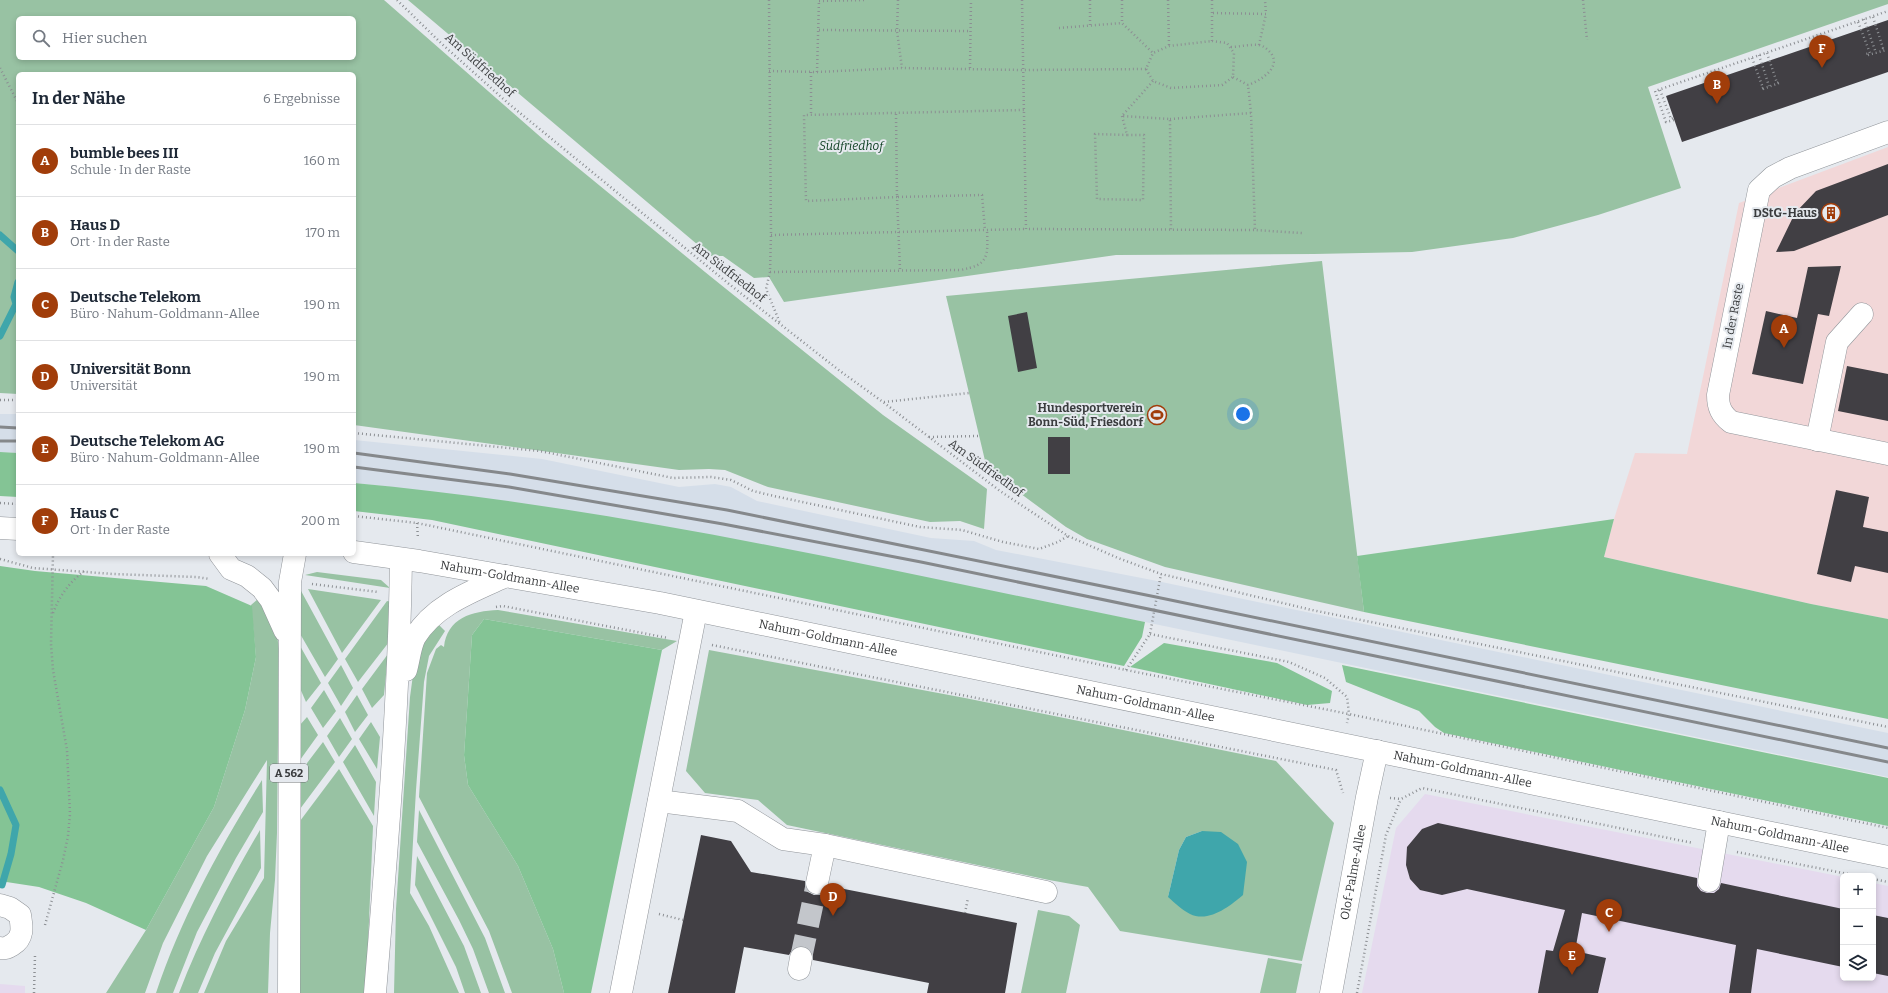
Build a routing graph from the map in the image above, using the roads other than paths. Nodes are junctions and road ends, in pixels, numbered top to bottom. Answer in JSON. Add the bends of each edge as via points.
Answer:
{"nodes":[{"id":1,"x":1888,"y":132,"type":"edge"},
{"id":2,"x":1862,"y":314,"type":"dead end"},
{"id":3,"x":1817,"y":440,"type":"junction"},
{"id":4,"x":1888,"y":454,"type":"edge"},
{"id":5,"x":0,"y":528,"type":"edge"},
{"id":6,"x":16,"y":529,"type":"edge"},
{"id":7,"x":356,"y":552,"type":"edge"},
{"id":8,"x":221,"y":556,"type":"edge"},
{"id":9,"x":295,"y":556,"type":"edge"},
{"id":10,"x":401,"y":559,"type":"junction"},
{"id":11,"x":506,"y":576,"type":"junction"},
{"id":12,"x":696,"y":611,"type":"junction"},
{"id":13,"x":289,"y":644,"type":"junction"},
{"id":14,"x":395,"y":714,"type":"junction"},
{"id":15,"x":1377,"y":751,"type":"junction"},
{"id":16,"x":659,"y":801,"type":"junction"},
{"id":17,"x":1719,"y":822,"type":"junction"},
{"id":18,"x":825,"y":845,"type":"junction"},
{"id":19,"x":1888,"y":857,"type":"edge"},
{"id":20,"x":1709,"y":881,"type":"dead end"},
{"id":21,"x":817,"y":883,"type":"tunnel mouth"},
{"id":22,"x":1046,"y":892,"type":"dead end"},
{"id":23,"x":0,"y":905,"type":"edge"},
{"id":24,"x":0,"y":948,"type":"edge"},
{"id":25,"x":289,"y":993,"type":"edge"},
{"id":26,"x":375,"y":993,"type":"edge"},
{"id":27,"x":621,"y":993,"type":"edge"},
{"id":28,"x":1331,"y":993,"type":"edge"}],
"edges":[{"from":1,"to":3,"type":"main road","name":"In der Raste","via":[[1790,168],[1767,182],[1759,190],[1756,199],[1718,405],[1723,415],[1732,422]]},
{"from":2,"to":3,"type":"main road","via":[[1837,342]]},
{"from":3,"to":4,"type":"main road","name":"In der Raste"},
{"from":5,"to":6,"type":"main road"},
{"from":7,"to":10,"type":"main road","name":"Nahum-Goldmann-Allee"},
{"from":8,"to":13,"type":"main road","via":[[231,569],[247,576],[262,588],[277,610]]},
{"from":9,"to":13,"type":"main road","number":"A 562","via":[[290,582]]},
{"from":10,"to":11,"type":"main road","name":"Nahum-Goldmann-Allee"},
{"from":10,"to":14,"type":"main road"},
{"from":11,"to":12,"type":"main road","name":"Nahum-Goldmann-Allee"},
{"from":11,"to":14,"type":"main road","via":[[467,594],[437,612],[414,638]]},
{"from":12,"to":15,"type":"main road","name":"Nahum-Goldmann-Allee"},
{"from":12,"to":16,"type":"main road"},
{"from":13,"to":25,"type":"main road","number":"A 562"},
{"from":14,"to":26,"type":"main road"},
{"from":15,"to":17,"type":"main road","name":"Nahum-Goldmann-Allee"},
{"from":15,"to":28,"type":"main road","name":"Olof-Palme-Allee"},
{"from":16,"to":18,"type":"main road","via":[[738,812],[783,839]]},
{"from":16,"to":27,"type":"main road"},
{"from":17,"to":19,"type":"main road","name":"Nahum-Goldmann-Allee"},
{"from":17,"to":20,"type":"main road"},
{"from":18,"to":21,"type":"main road"},
{"from":18,"to":22,"type":"main road"},
{"from":23,"to":24,"type":"main road","via":[[20,915],[22,929],[18,941],[6,949]]}]}
